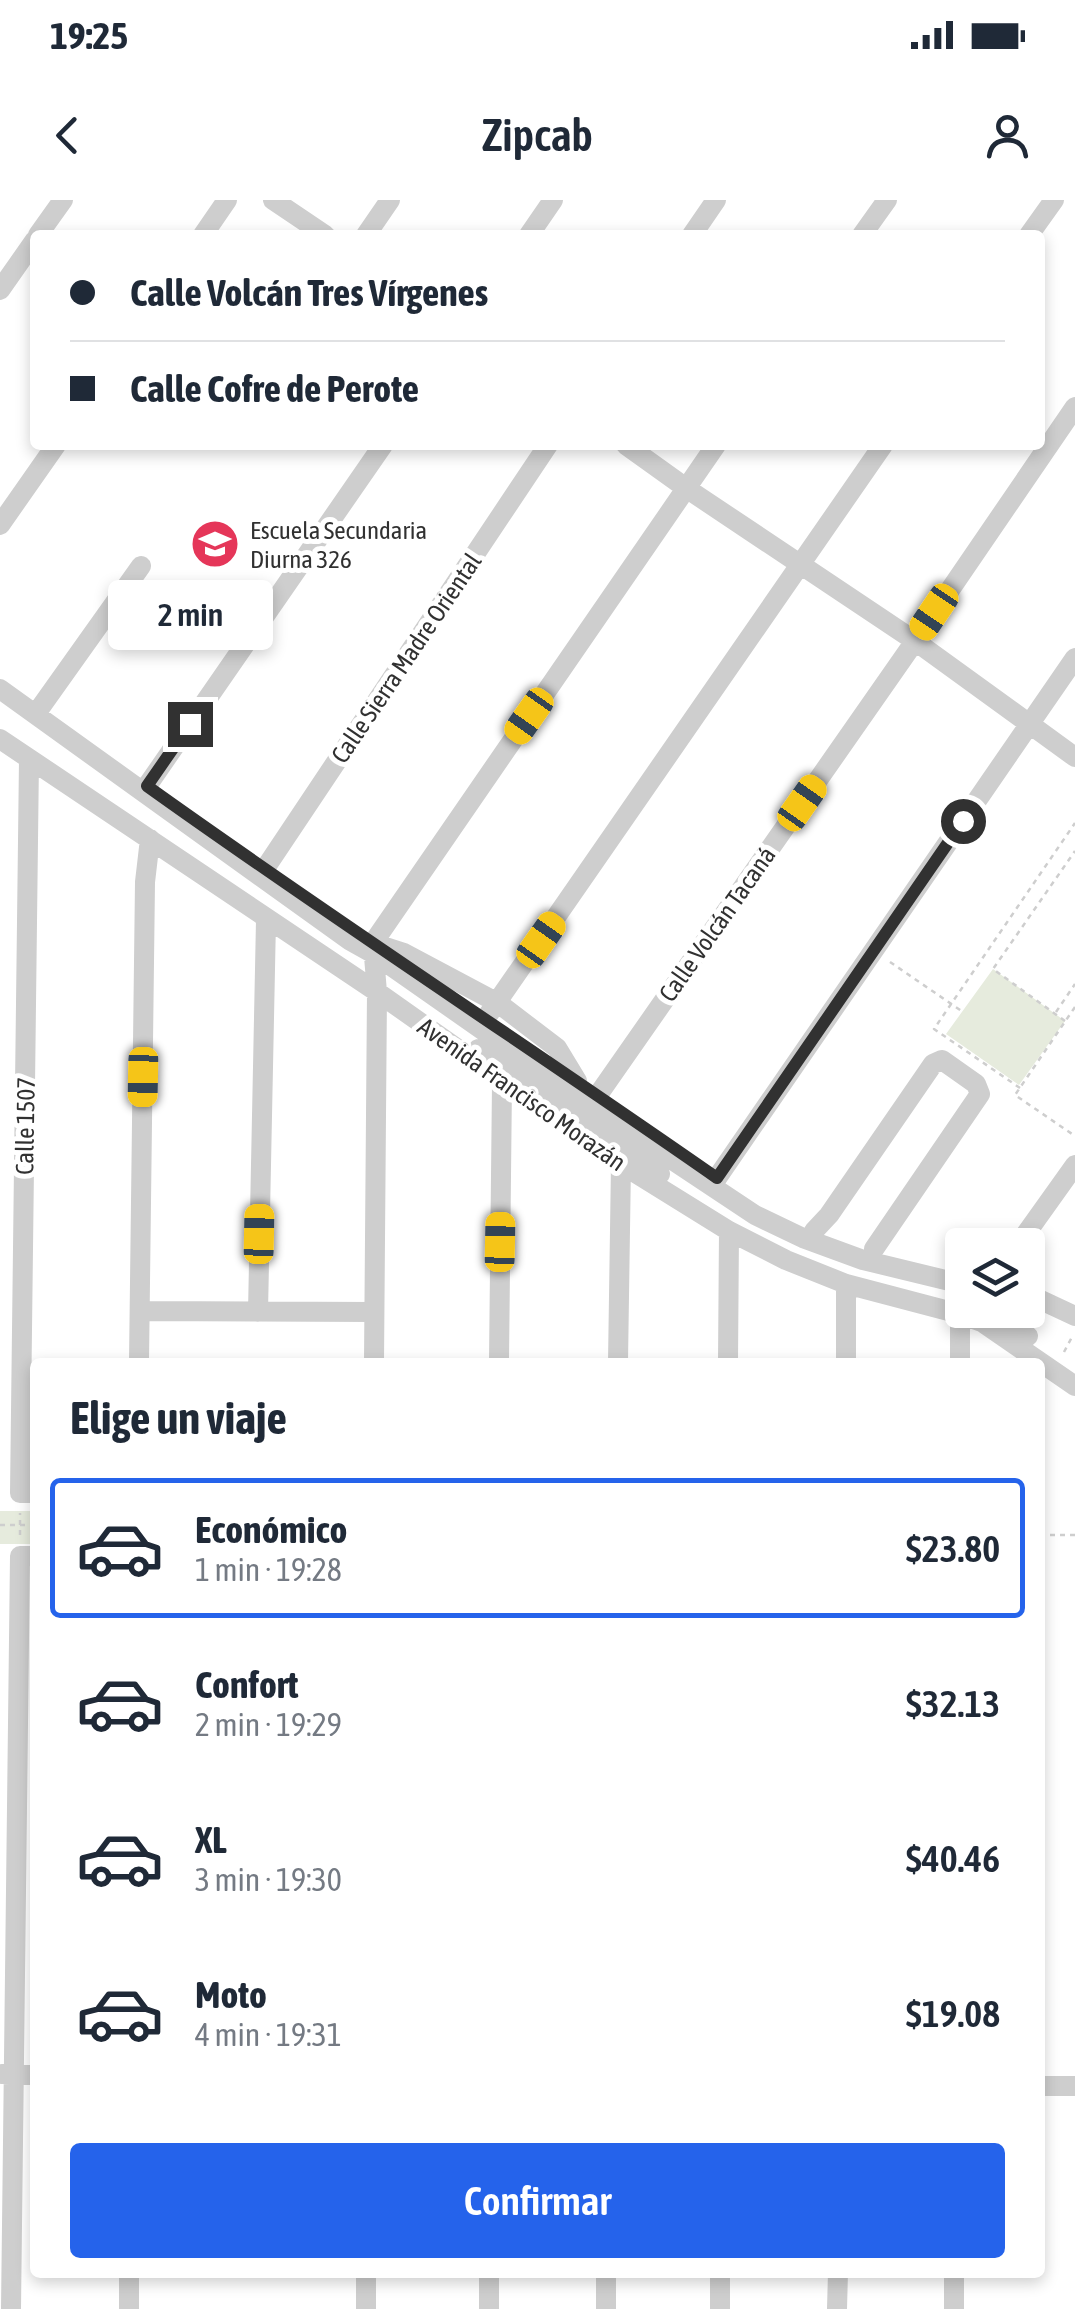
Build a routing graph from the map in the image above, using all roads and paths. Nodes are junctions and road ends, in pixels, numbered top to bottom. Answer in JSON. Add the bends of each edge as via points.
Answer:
{"nodes":[{"id":1,"x":63,"y":200,"type":"edge"},
{"id":2,"x":228,"y":200,"type":"edge"},
{"id":3,"x":273,"y":200,"type":"edge"},
{"id":4,"x":390,"y":200,"type":"edge"},
{"id":5,"x":554,"y":200,"type":"edge"},
{"id":6,"x":716,"y":200,"type":"edge"},
{"id":7,"x":887,"y":200,"type":"edge"},
{"id":8,"x":1054,"y":200,"type":"edge"},
{"id":9,"x":42,"y":230,"type":"edge"},
{"id":10,"x":207,"y":230,"type":"edge"},
{"id":11,"x":318,"y":230,"type":"edge"},
{"id":12,"x":369,"y":230,"type":"edge"},
{"id":13,"x":533,"y":230,"type":"edge"},
{"id":14,"x":695,"y":230,"type":"edge"},
{"id":15,"x":866,"y":230,"type":"edge"},
{"id":16,"x":1033,"y":230,"type":"edge"},
{"id":17,"x":30,"y":247,"type":"edge"},
{"id":18,"x":0,"y":290,"type":"edge"},
{"id":19,"x":1075,"y":406,"type":"edge"},
{"id":20,"x":52,"y":450,"type":"edge"},
{"id":21,"x":379,"y":450,"type":"edge"},
{"id":22,"x":545,"y":450,"type":"edge"},
{"id":23,"x":633,"y":450,"type":"edge"},
{"id":24,"x":713,"y":450,"type":"edge"},
{"id":25,"x":879,"y":450,"type":"edge"},
{"id":26,"x":1045,"y":450,"type":"edge"},
{"id":27,"x":1045,"y":450,"type":"edge"},
{"id":28,"x":686,"y":488,"type":"junction"},
{"id":29,"x":0,"y":525,"type":"edge"},
{"id":30,"x":800,"y":563,"type":"junction"},
{"id":31,"x":142,"y":566,"type":"dead end"},
{"id":32,"x":914,"y":641,"type":"junction"},
{"id":33,"x":1075,"y":658,"type":"edge"},
{"id":34,"x":0,"y":681,"type":"edge"},
{"id":35,"x":0,"y":689,"type":"edge"},
{"id":36,"x":40,"y":708,"type":"junction"},
{"id":37,"x":1030,"y":724,"type":"junction"},
{"id":38,"x":0,"y":725,"type":"edge"},
{"id":39,"x":0,"y":739,"type":"edge"},
{"id":40,"x":1075,"y":758,"type":"edge"},
{"id":41,"x":29,"y":759,"type":"junction"},
{"id":42,"x":147,"y":786,"type":"junction"},
{"id":43,"x":1075,"y":823,"type":"edge"},
{"id":44,"x":150,"y":840,"type":"junction"},
{"id":45,"x":1075,"y":851,"type":"edge"},
{"id":46,"x":264,"y":870,"type":"junction"},
{"id":47,"x":266,"y":920,"type":"junction"},
{"id":48,"x":373,"y":949,"type":"junction"},
{"id":49,"x":874,"y":951,"type":"junction"},
{"id":50,"x":1075,"y":984,"type":"edge"},
{"id":51,"x":376,"y":985,"type":"junction"},
{"id":52,"x":951,"y":1004,"type":"junction"},
{"id":53,"x":1075,"y":1007,"type":"edge"},
{"id":54,"x":492,"y":1011,"type":"junction"},
{"id":55,"x":963,"y":1012,"type":"dead end"},
{"id":56,"x":1054,"y":1013,"type":"dead end"},
{"id":57,"x":1065,"y":1021,"type":"junction"},
{"id":58,"x":502,"y":1082,"type":"junction"},
{"id":59,"x":1020,"y":1088,"type":"junction"},
{"id":60,"x":598,"y":1095,"type":"junction"},
{"id":61,"x":1075,"y":1136,"type":"edge"},
{"id":62,"x":621,"y":1164,"type":"junction"},
{"id":63,"x":1075,"y":1165,"type":"edge"},
{"id":64,"x":717,"y":1178,"type":"junction"},
{"id":65,"x":1030,"y":1228,"type":"edge"},
{"id":66,"x":814,"y":1230,"type":"junction"},
{"id":67,"x":729,"y":1232,"type":"junction"},
{"id":68,"x":874,"y":1248,"type":"junction"},
{"id":69,"x":945,"y":1266,"type":"edge"},
{"id":70,"x":945,"y":1280,"type":"edge"},
{"id":71,"x":846,"y":1284,"type":"junction"},
{"id":72,"x":945,"y":1302,"type":"edge"},
{"id":73,"x":1045,"y":1302,"type":"edge"},
{"id":74,"x":945,"y":1304,"type":"edge"},
{"id":75,"x":140,"y":1311,"type":"junction"},
{"id":76,"x":258,"y":1312,"type":"junction"},
{"id":77,"x":374,"y":1312,"type":"junction"},
{"id":78,"x":1045,"y":1314,"type":"edge"},
{"id":79,"x":1075,"y":1316,"type":"edge"},
{"id":80,"x":961,"y":1328,"type":"edge"},
{"id":81,"x":992,"y":1328,"type":"edge"},
{"id":82,"x":1018,"y":1328,"type":"edge"},
{"id":83,"x":1075,"y":1329,"type":"edge"},
{"id":84,"x":140,"y":1358,"type":"edge"},
{"id":85,"x":374,"y":1358,"type":"edge"},
{"id":86,"x":499,"y":1358,"type":"edge"},
{"id":87,"x":618,"y":1358,"type":"edge"},
{"id":88,"x":728,"y":1358,"type":"edge"},
{"id":89,"x":846,"y":1358,"type":"edge"},
{"id":90,"x":960,"y":1358,"type":"edge"},
{"id":91,"x":1036,"y":1358,"type":"edge"},
{"id":92,"x":1045,"y":1365,"type":"edge"},
{"id":93,"x":1068,"y":1365,"type":"edge"},
{"id":94,"x":1075,"y":1386,"type":"edge"},
{"id":95,"x":28,"y":1493,"type":"edge"},
{"id":96,"x":0,"y":1525,"type":"edge"},
{"id":97,"x":20,"y":1525,"type":"junction"},
{"id":98,"x":30,"y":1525,"type":"edge"},
{"id":99,"x":1045,"y":1535,"type":"edge"},
{"id":100,"x":1075,"y":1536,"type":"edge"},
{"id":101,"x":27,"y":1556,"type":"edge"},
{"id":102,"x":16,"y":2074,"type":"edge"},
{"id":103,"x":1045,"y":2086,"type":"edge"},
{"id":104,"x":1075,"y":2086,"type":"edge"},
{"id":105,"x":130,"y":2278,"type":"edge"},
{"id":106,"x":366,"y":2278,"type":"edge"},
{"id":107,"x":489,"y":2278,"type":"edge"},
{"id":108,"x":606,"y":2278,"type":"edge"},
{"id":109,"x":720,"y":2278,"type":"edge"},
{"id":110,"x":838,"y":2278,"type":"edge"},
{"id":111,"x":954,"y":2278,"type":"edge"},
{"id":112,"x":11,"y":2309,"type":"edge"},
{"id":113,"x":129,"y":2309,"type":"edge"},
{"id":114,"x":366,"y":2309,"type":"edge"},
{"id":115,"x":489,"y":2309,"type":"edge"},
{"id":116,"x":606,"y":2309,"type":"edge"},
{"id":117,"x":720,"y":2309,"type":"edge"},
{"id":118,"x":838,"y":2309,"type":"edge"},
{"id":119,"x":954,"y":2309,"type":"edge"}],
"edges":[{"from":1,"to":9,"type":"street"},
{"from":2,"to":10,"type":"street"},
{"from":3,"to":11,"type":"street"},
{"from":4,"to":12,"type":"street"},
{"from":5,"to":13,"type":"street"},
{"from":6,"to":14,"type":"street"},
{"from":7,"to":15,"type":"street"},
{"from":8,"to":16,"type":"street"},
{"from":17,"to":18,"type":"street"},
{"from":19,"to":27,"type":"street","name":"Calle Volcán Tacaná"},
{"from":20,"to":29,"type":"street"},
{"from":21,"to":42,"type":"street"},
{"from":22,"to":46,"type":"street","name":"Calle Sierra Madre Oriental"},
{"from":23,"to":28,"type":"street"},
{"from":24,"to":28,"type":"street"},
{"from":25,"to":30,"type":"street"},
{"from":26,"to":32,"type":"street","name":"Calle Volcán Tacaná"},
{"from":28,"to":30,"type":"street"},
{"from":28,"to":48,"type":"street"},
{"from":30,"to":32,"type":"street"},
{"from":30,"to":54,"type":"street"},
{"from":31,"to":36,"type":"street"},
{"from":32,"to":37,"type":"street"},
{"from":32,"to":60,"type":"street","name":"Calle Volcán Tacaná"},
{"from":33,"to":37,"type":"street"},
{"from":34,"to":36,"type":"street","name":"Avenida Francisco Morazán"},
{"from":35,"to":48,"type":"street","via":[[348,940]]},
{"from":36,"to":42,"type":"street","name":"Avenida Francisco Morazán"},
{"from":37,"to":40,"type":"street"},
{"from":37,"to":49,"type":"street"},
{"from":38,"to":51,"type":"street"},
{"from":39,"to":41,"type":"street","name":"Avenida Francisco Morazán"},
{"from":41,"to":44,"type":"street","name":"Avenida Francisco Morazán"},
{"from":41,"to":95,"type":"street","name":"Calle 1507"},
{"from":42,"to":46,"type":"street","name":"Avenida Francisco Morazán"},
{"from":43,"to":52,"type":"path"},
{"from":44,"to":47,"type":"street","name":"Avenida Francisco Morazán"},
{"from":44,"to":75,"type":"street"},
{"from":45,"to":57,"type":"path","via":[[993,970]]},
{"from":46,"to":48,"type":"street","name":"Avenida Francisco Morazán"},
{"from":47,"to":51,"type":"street","name":"Avenida Francisco Morazán"},
{"from":47,"to":76,"type":"street"},
{"from":48,"to":51,"type":"street"},
{"from":48,"to":54,"type":"street","name":"Avenida Francisco Morazán"},
{"from":48,"to":70,"type":"street","via":[[755,1215],[864,1260]]},
{"from":49,"to":52,"type":"path"},
{"from":49,"to":64,"type":"street"},
{"from":50,"to":56,"type":"path"},
{"from":51,"to":58,"type":"street","name":"Avenida Francisco Morazán"},
{"from":51,"to":72,"type":"street","via":[[744,1230],[793,1254]]},
{"from":51,"to":77,"type":"street"},
{"from":52,"to":55,"type":"path"},
{"from":52,"to":59,"type":"path","via":[[934,1030]]},
{"from":53,"to":57,"type":"path"},
{"from":54,"to":60,"type":"street","name":"Avenida Francisco Morazán"},
{"from":57,"to":59,"type":"path"},
{"from":58,"to":62,"type":"street","name":"Avenida Francisco Morazán"},
{"from":58,"to":86,"type":"street"},
{"from":59,"to":61,"type":"path","via":[[1015,1095]]},
{"from":60,"to":64,"type":"street","name":"Avenida Francisco Morazán"},
{"from":62,"to":67,"type":"street","name":"Avenida Francisco Morazán"},
{"from":62,"to":87,"type":"street"},
{"from":63,"to":65,"type":"street"},
{"from":64,"to":66,"type":"street","name":"Avenida Francisco Morazán"},
{"from":66,"to":68,"type":"street","name":"Avenida Francisco Morazán"},
{"from":66,"to":68,"type":"street","via":[[933,1064],[945,1062],[976,1084],[978,1098]]},
{"from":67,"to":71,"type":"street","name":"Avenida Francisco Morazán"},
{"from":67,"to":88,"type":"street"},
{"from":68,"to":69,"type":"street","name":"Avenida Francisco Morazán"},
{"from":71,"to":74,"type":"street","name":"Avenida Francisco Morazán"},
{"from":71,"to":89,"type":"street"},
{"from":73,"to":79,"type":"street"},
{"from":75,"to":76,"type":"street"},
{"from":75,"to":84,"type":"street"},
{"from":76,"to":77,"type":"street"},
{"from":77,"to":85,"type":"street"},
{"from":78,"to":83,"type":"street"},
{"from":80,"to":90,"type":"street"},
{"from":81,"to":91,"type":"street","name":"Avenida Francisco Morazán"},
{"from":82,"to":93,"type":"street"},
{"from":83,"to":93,"type":"path"},
{"from":92,"to":94,"type":"street","name":"Avenida Francisco Morazán"},
{"from":95,"to":97,"type":"path"},
{"from":96,"to":97,"type":"path"},
{"from":97,"to":98,"type":"path"},
{"from":97,"to":101,"type":"path"},
{"from":99,"to":100,"type":"path"},
{"from":101,"to":102,"type":"street"},
{"from":102,"to":112,"type":"street"},
{"from":103,"to":104,"type":"street"},
{"from":105,"to":113,"type":"street"},
{"from":106,"to":114,"type":"street"},
{"from":107,"to":115,"type":"street"},
{"from":108,"to":116,"type":"street"},
{"from":109,"to":117,"type":"street"},
{"from":110,"to":118,"type":"street"},
{"from":111,"to":119,"type":"street"}]}
